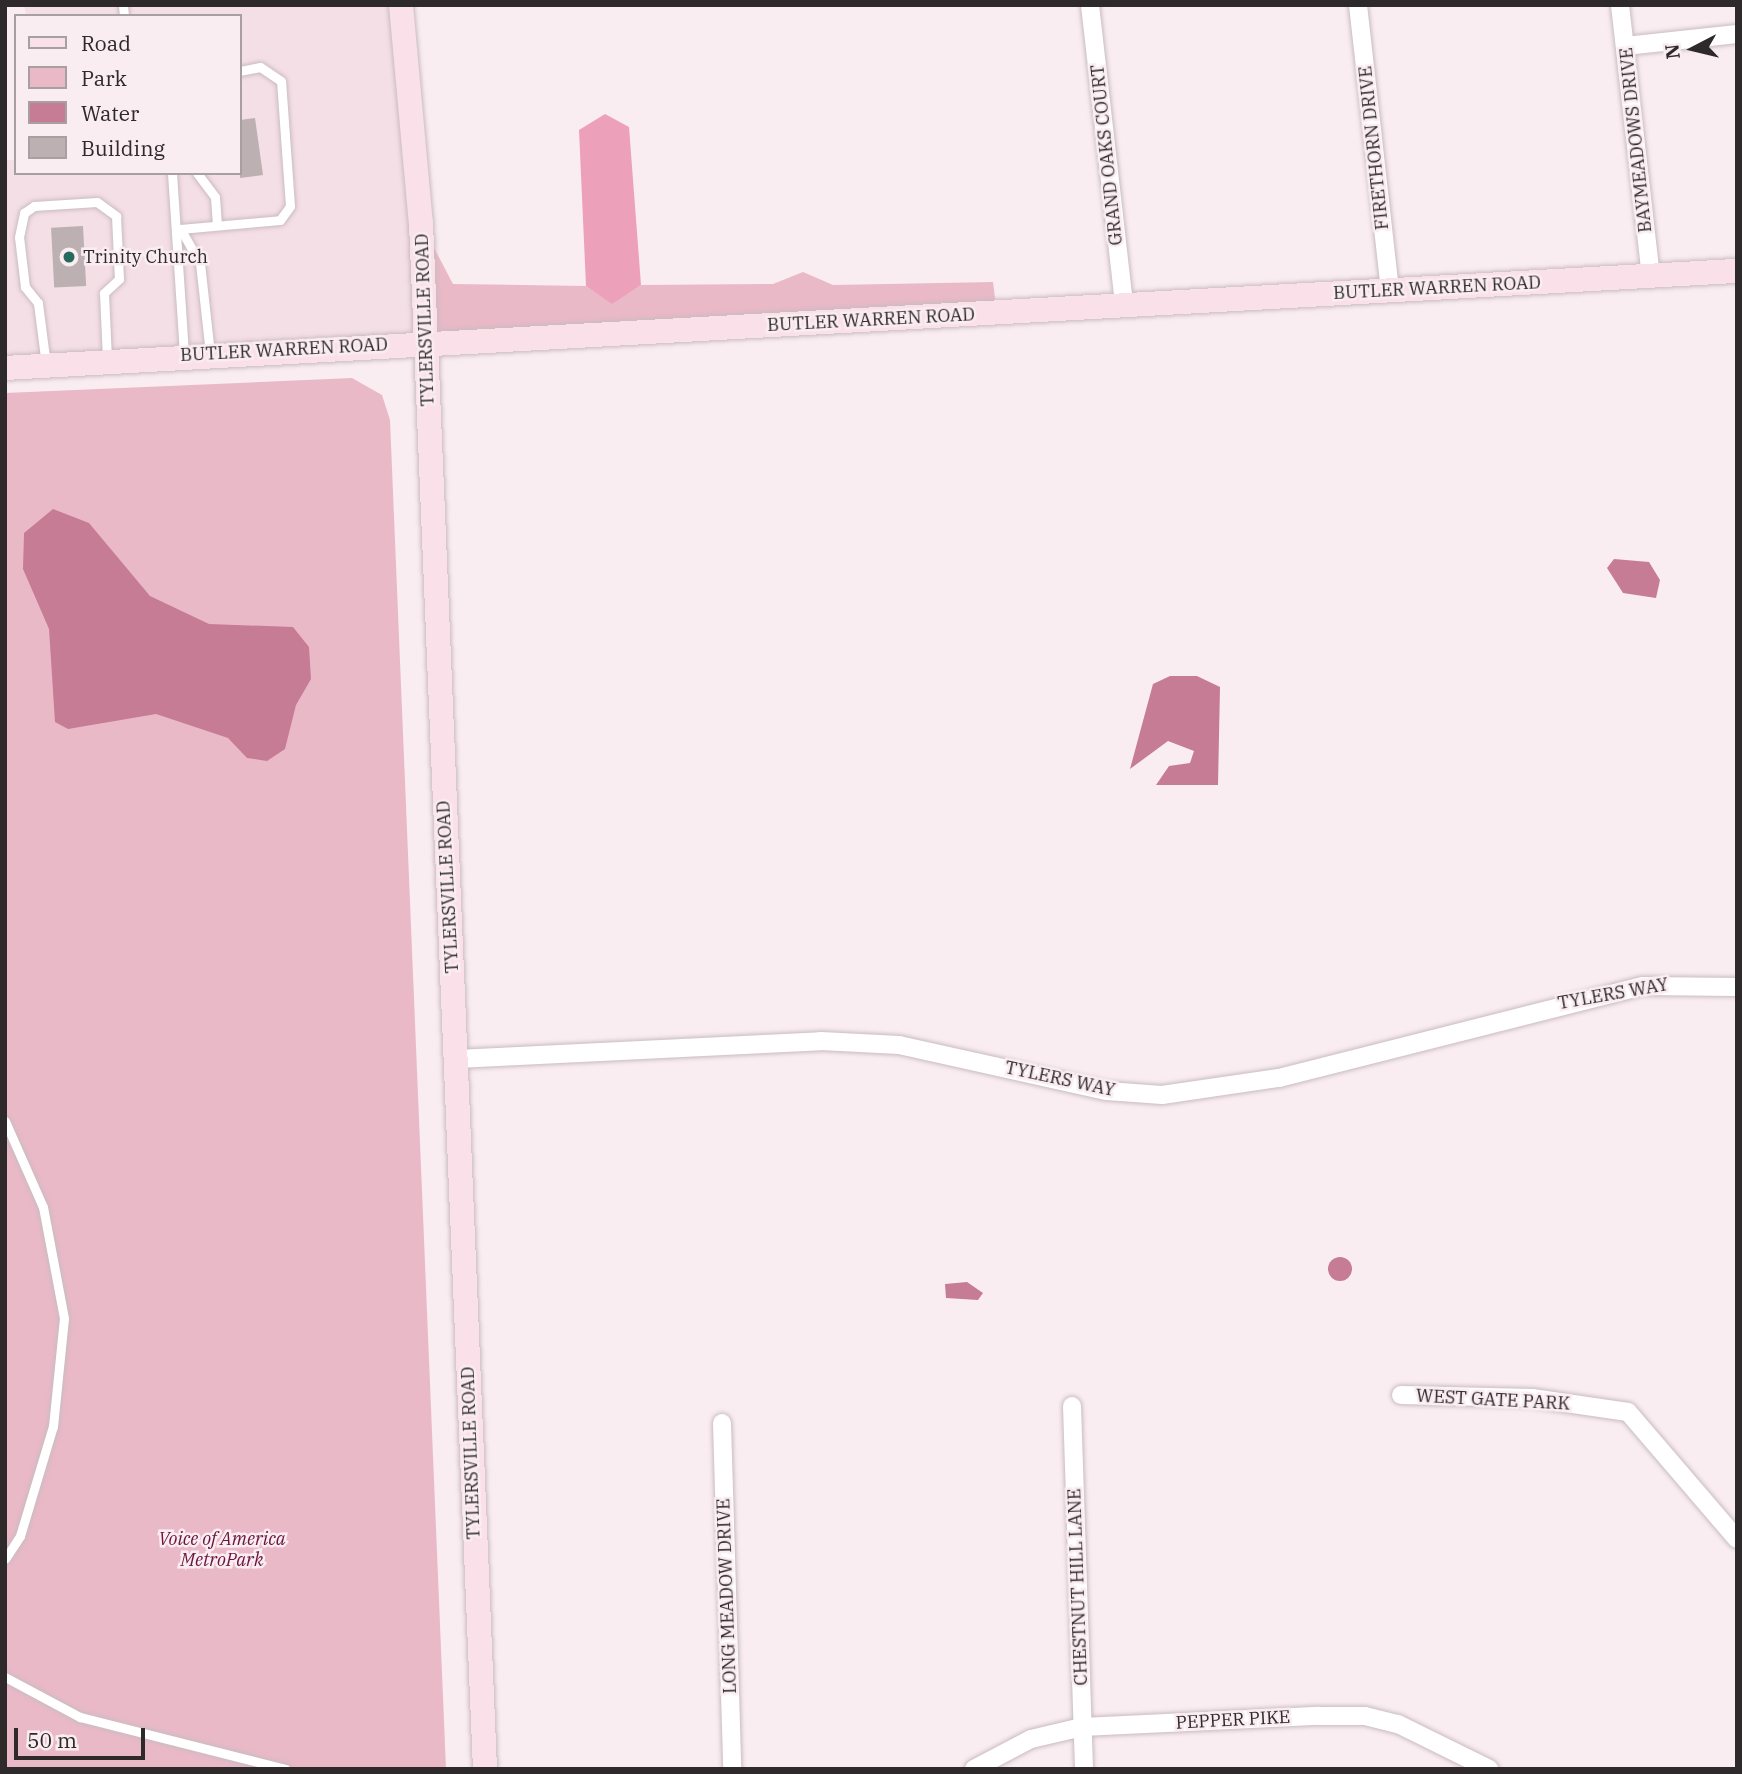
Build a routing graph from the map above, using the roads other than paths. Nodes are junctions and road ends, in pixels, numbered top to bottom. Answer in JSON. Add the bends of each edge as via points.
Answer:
{"nodes":[{"id":1,"x":401,"y":5,"type":"edge"},
{"id":2,"x":1090,"y":5,"type":"edge"},
{"id":3,"x":1357,"y":5,"type":"edge"},
{"id":4,"x":1620,"y":5,"type":"edge"},
{"id":5,"x":1737,"y":34,"type":"edge"},
{"id":6,"x":1625,"y":46,"type":"junction"},
{"id":7,"x":242,"y":71,"type":"edge"},
{"id":8,"x":172,"y":175,"type":"edge"},
{"id":9,"x":198,"y":175,"type":"edge"},
{"id":10,"x":218,"y":225,"type":"junction"},
{"id":11,"x":180,"y":229,"type":"junction"},
{"id":12,"x":1737,"y":271,"type":"edge"},
{"id":13,"x":1651,"y":276,"type":"junction"},
{"id":14,"x":1390,"y":290,"type":"junction"},
{"id":15,"x":1124,"y":305,"type":"junction"},
{"id":16,"x":426,"y":343,"type":"junction"},
{"id":17,"x":210,"y":354,"type":"junction"},
{"id":18,"x":184,"y":355,"type":"junction"},
{"id":19,"x":107,"y":360,"type":"junction"},
{"id":20,"x":46,"y":365,"type":"junction"},
{"id":21,"x":5,"y":368,"type":"edge"},
{"id":22,"x":1737,"y":987,"type":"edge"},
{"id":23,"x":457,"y":1059,"type":"junction"},
{"id":24,"x":5,"y":1121,"type":"edge"},
{"id":25,"x":1401,"y":1395,"type":"dead end"},
{"id":26,"x":1072,"y":1406,"type":"dead end"},
{"id":27,"x":722,"y":1423,"type":"dead end"},
{"id":28,"x":1737,"y":1539,"type":"edge"},
{"id":29,"x":5,"y":1559,"type":"edge"},
{"id":30,"x":5,"y":1677,"type":"edge"},
{"id":31,"x":1082,"y":1727,"type":"junction"},
{"id":32,"x":483,"y":1736,"type":"junction"},
{"id":33,"x":286,"y":1769,"type":"edge"},
{"id":34,"x":474,"y":1769,"type":"edge"},
{"id":35,"x":485,"y":1769,"type":"edge"},
{"id":36,"x":732,"y":1769,"type":"edge"},
{"id":37,"x":974,"y":1769,"type":"edge"},
{"id":38,"x":1084,"y":1769,"type":"edge"},
{"id":39,"x":1489,"y":1769,"type":"edge"}],
"edges":[{"from":1,"to":16,"type":"main road","name":"TYLERSVILLE ROAD"},
{"from":2,"to":15,"type":"street","name":"GRAND OAKS COURT"},
{"from":3,"to":14,"type":"street","name":"FIRETHORN DRIVE"},
{"from":4,"to":6,"type":"street","name":"BAYMEADOWS DRIVE"},
{"from":5,"to":6,"type":"street"},
{"from":6,"to":13,"type":"street","name":"BAYMEADOWS DRIVE"},
{"from":7,"to":10,"type":"lane","via":[[260,67],[281,81],[290,206],[280,220]]},
{"from":8,"to":11,"type":"lane"},
{"from":9,"to":10,"type":"lane","via":[[215,197]]},
{"from":10,"to":11,"type":"lane"},
{"from":11,"to":17,"type":"lane","via":[[200,263]]},
{"from":11,"to":18,"type":"lane"},
{"from":12,"to":13,"type":"main road","name":"BUTLER WARREN ROAD"},
{"from":13,"to":14,"type":"main road","name":"BUTLER WARREN ROAD"},
{"from":14,"to":15,"type":"main road","name":"BUTLER WARREN ROAD"},
{"from":15,"to":16,"type":"main road","name":"BUTLER WARREN ROAD"},
{"from":16,"to":17,"type":"main road","name":"BUTLER WARREN ROAD"},
{"from":16,"to":23,"type":"main road","name":"TYLERSVILLE ROAD"},
{"from":17,"to":18,"type":"main road","name":"BUTLER WARREN ROAD"},
{"from":18,"to":19,"type":"main road","name":"BUTLER WARREN ROAD"},
{"from":19,"to":20,"type":"main road","name":"BUTLER WARREN ROAD"},
{"from":19,"to":20,"type":"lane","via":[[104,293],[119,279],[116,216],[97,202],[47,205],[24,213],[19,237],[25,287],[38,303]]},
{"from":20,"to":21,"type":"main road","name":"BUTLER WARREN ROAD"},
{"from":22,"to":23,"type":"street","name":"TYLERS WAY","via":[[1631,988],[1279,1078],[1162,1094],[1107,1091],[955,1055],[860,1043]]},
{"from":23,"to":32,"type":"main road","name":"TYLERSVILLE ROAD"},
{"from":24,"to":29,"type":"lane","via":[[43,1207],[64,1318],[53,1426],[20,1536]]},
{"from":25,"to":28,"type":"street","name":"WEST GATE PARK","via":[[1531,1398],[1628,1412]]},
{"from":26,"to":31,"type":"street","name":"CHESTNUT HILL LANE"},
{"from":27,"to":36,"type":"street","name":"LONG MEADOW DRIVE"},
{"from":30,"to":33,"type":"lane","via":[[80,1717]]},
{"from":31,"to":37,"type":"street","name":"PEPPER PIKE","via":[[1031,1739]]},
{"from":31,"to":38,"type":"street","name":"CHESTNUT HILL LANE"},
{"from":31,"to":39,"type":"street","name":"PEPPER PIKE","via":[[1365,1716],[1434,1738]]},
{"from":32,"to":34,"type":"lane"},
{"from":32,"to":35,"type":"main road","name":"TYLERSVILLE ROAD"}]}
